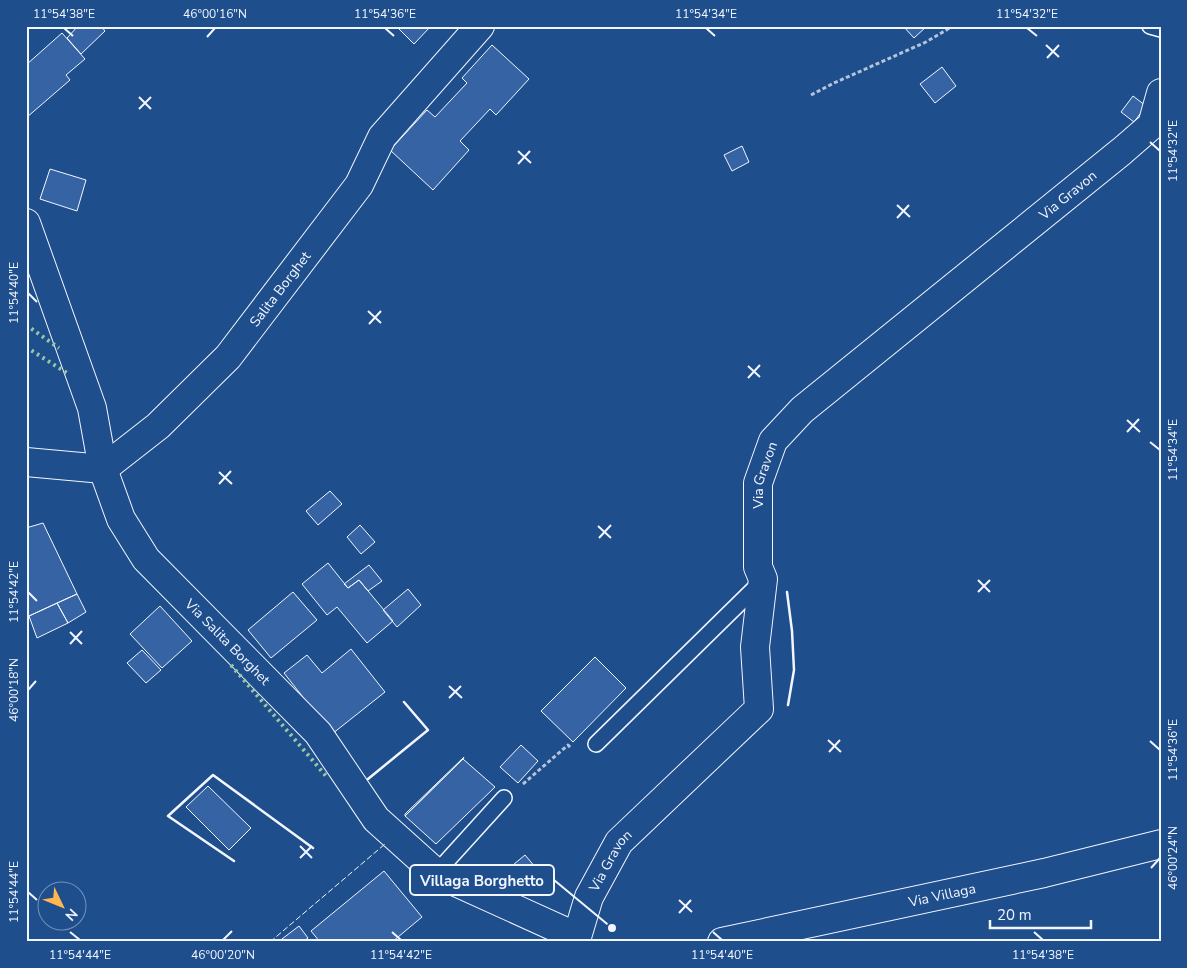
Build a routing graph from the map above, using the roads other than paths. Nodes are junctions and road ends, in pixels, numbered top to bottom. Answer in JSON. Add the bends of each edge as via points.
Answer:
{"nodes":[{"id":1,"x":480,"y":26,"type":"edge"},
{"id":2,"x":1150,"y":26,"type":"edge"},
{"id":3,"x":1161,"y":28,"type":"edge"},
{"id":4,"x":1161,"y":93,"type":"edge"},
{"id":5,"x":26,"y":223,"type":"edge"},
{"id":6,"x":26,"y":462,"type":"edge"},
{"id":7,"x":103,"y":469,"type":"junction"},
{"id":8,"x":763,"y":580,"type":"junction"},
{"id":9,"x":596,"y":744,"type":"road end"},
{"id":10,"x":504,"y":798,"type":"road end"},
{"id":11,"x":1161,"y":844,"type":"edge"},
{"id":12,"x":436,"y":873,"type":"junction"},
{"id":13,"x":575,"y":939,"type":"edge"},
{"id":14,"x":722,"y":942,"type":"edge"}],
"edges":[{"from":1,"to":7,"type":"street","name":"Salita Borghet","via":[[382,138],[359,185],[228,357],[158,426]]},
{"from":2,"to":3,"type":"lane"},
{"from":4,"to":8,"type":"street","name":"Via Gravon","via":[[1152,125],[802,410],[773,441],[758,483],[758,567]]},
{"from":5,"to":7,"type":"street","name":"Via Salita Borghet","via":[[92,408]]},
{"from":6,"to":7,"type":"street"},
{"from":7,"to":12,"type":"street","name":"Via Salita Borghet","via":[[121,519],[146,559],[318,732],[376,819]]},
{"from":8,"to":9,"type":"lane"},
{"from":8,"to":13,"type":"street","name":"Via Gravon","via":[[755,647],[759,709],[618,842],[590,897]]},
{"from":10,"to":12,"type":"lane"},
{"from":11,"to":14,"type":"street","name":"Via Villaga","via":[[1044,873]]},
{"from":12,"to":13,"type":"street","name":"Via Salita Borghet"}]}
